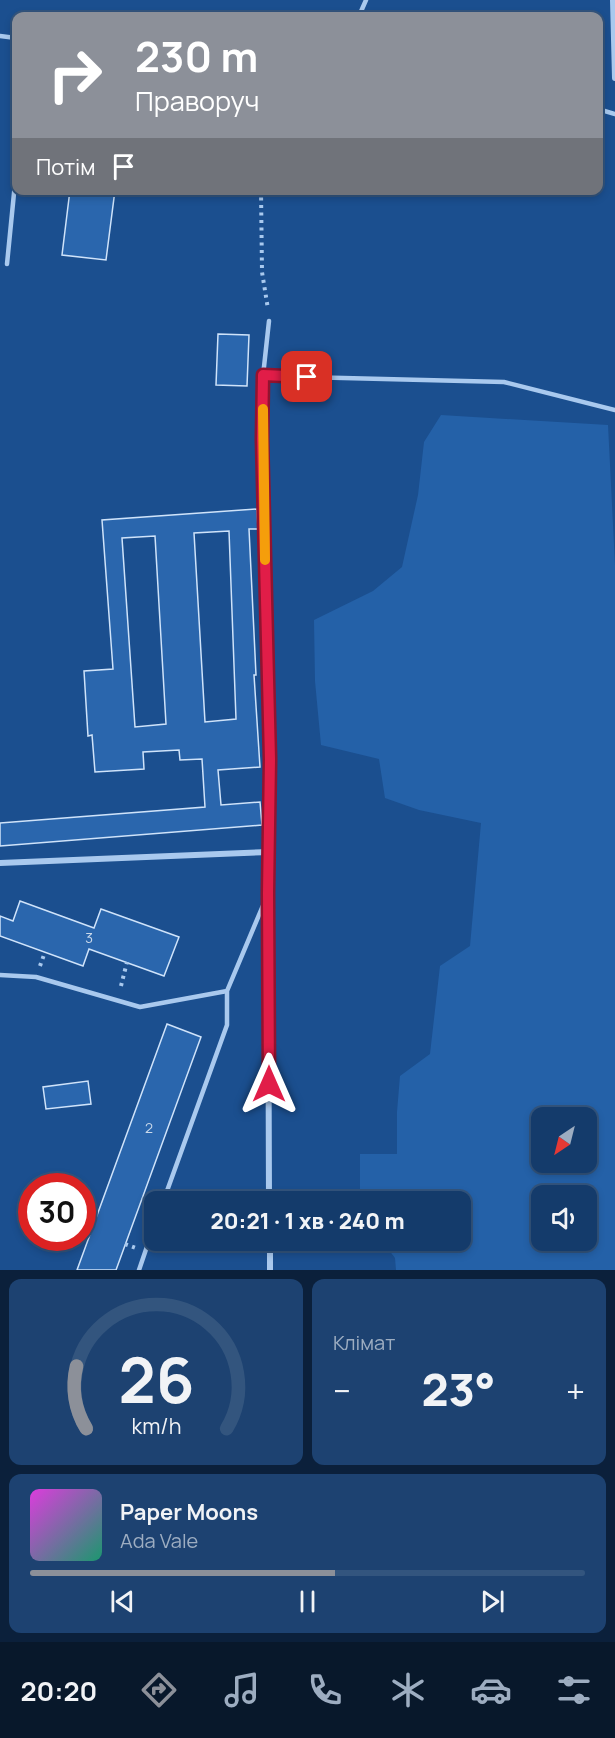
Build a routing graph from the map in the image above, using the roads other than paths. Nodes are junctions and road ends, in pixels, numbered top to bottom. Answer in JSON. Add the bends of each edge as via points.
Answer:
{"nodes":[{"id":1,"x":613,"y":0,"type":"edge"},
{"id":2,"x":615,"y":78,"type":"edge"},
{"id":3,"x":14,"y":195,"type":"edge"},
{"id":4,"x":7,"y":264,"type":"dead end"},
{"id":5,"x":269,"y":321,"type":"road end"},
{"id":6,"x":263,"y":375,"type":"junction"},
{"id":7,"x":615,"y":410,"type":"edge"},
{"id":8,"x":269,"y":852,"type":"junction"},
{"id":9,"x":0,"y":863,"type":"edge"},
{"id":10,"x":268,"y":893,"type":"junction"},
{"id":11,"x":0,"y":975,"type":"edge"},
{"id":12,"x":227,"y":992,"type":"junction"},
{"id":13,"x":167,"y":1191,"type":"edge"},
{"id":14,"x":269,"y":1191,"type":"edge"},
{"id":15,"x":145,"y":1251,"type":"edge"},
{"id":16,"x":270,"y":1251,"type":"edge"},
{"id":17,"x":139,"y":1270,"type":"edge"},
{"id":18,"x":270,"y":1270,"type":"edge"}],
"edges":[{"from":1,"to":2,"type":"street"},
{"from":3,"to":4,"type":"lane"},
{"from":5,"to":6,"type":"lane"},
{"from":6,"to":7,"type":"lane","via":[[504,382]]},
{"from":6,"to":8,"type":"lane"},
{"from":8,"to":9,"type":"street"},
{"from":8,"to":10,"type":"street"},
{"from":10,"to":12,"type":"lane"},
{"from":10,"to":14,"type":"street"},
{"from":11,"to":12,"type":"lane","via":[[36,977],[140,1007]]},
{"from":12,"to":13,"type":"lane","via":[[227,1025]]},
{"from":15,"to":17,"type":"lane"},
{"from":16,"to":18,"type":"street"}]}
